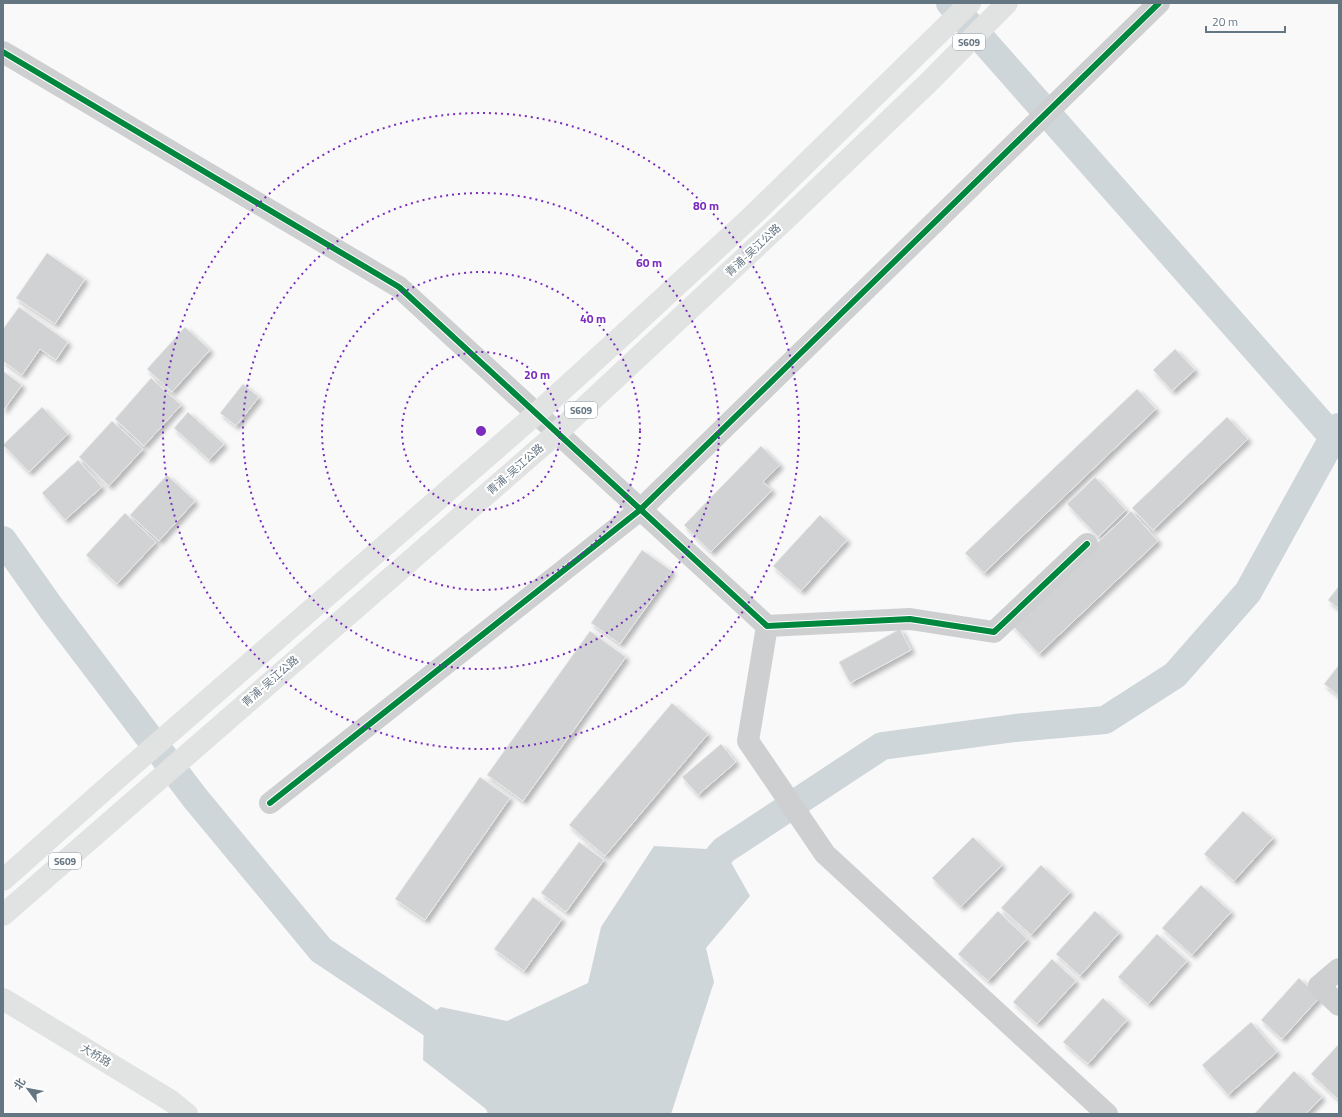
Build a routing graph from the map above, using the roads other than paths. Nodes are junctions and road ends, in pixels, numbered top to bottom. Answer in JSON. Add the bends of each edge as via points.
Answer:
{"nodes":[{"id":1,"x":970,"y":3,"type":"edge"},
{"id":2,"x":1008,"y":3,"type":"edge"},
{"id":3,"x":1159,"y":3,"type":"edge"},
{"id":4,"x":3,"y":52,"type":"edge"},
{"id":5,"x":536,"y":414,"type":"junction"},
{"id":6,"x":557,"y":433,"type":"junction"},
{"id":7,"x":640,"y":510,"type":"junction"},
{"id":8,"x":1087,"y":544,"type":"dead end"},
{"id":9,"x":767,"y":626,"type":"junction"},
{"id":10,"x":270,"y":803,"type":"dead end"},
{"id":11,"x":3,"y":880,"type":"edge"},
{"id":12,"x":3,"y":915,"type":"edge"},
{"id":13,"x":1339,"y":969,"type":"edge"},
{"id":14,"x":3,"y":999,"type":"edge"},
{"id":15,"x":1339,"y":1006,"type":"edge"},
{"id":16,"x":187,"y":1114,"type":"edge"},
{"id":17,"x":1107,"y":1114,"type":"edge"}],
"edges":[{"from":1,"to":5,"type":"main road","number":"S609","via":[[750,218]]},
{"from":2,"to":6,"type":"main road","name":"青浦-吴江公路","number":"S609","via":[[780,225]]},
{"from":3,"to":7,"type":"street"},
{"from":4,"to":5,"type":"street","via":[[399,287]]},
{"from":5,"to":6,"type":"street"},
{"from":5,"to":11,"type":"main road","number":"S609"},
{"from":6,"to":7,"type":"street"},
{"from":6,"to":12,"type":"main road","name":"青浦-吴江公路","number":"S609"},
{"from":7,"to":9,"type":"street"},
{"from":7,"to":10,"type":"street"},
{"from":8,"to":9,"type":"street","via":[[994,632],[910,620]]},
{"from":9,"to":17,"type":"street","via":[[748,741],[825,854]]},
{"from":13,"to":15,"type":"street","via":[[1319,986]]},
{"from":14,"to":16,"type":"main road","name":"大桥路","via":[[172,1101]]}]}
